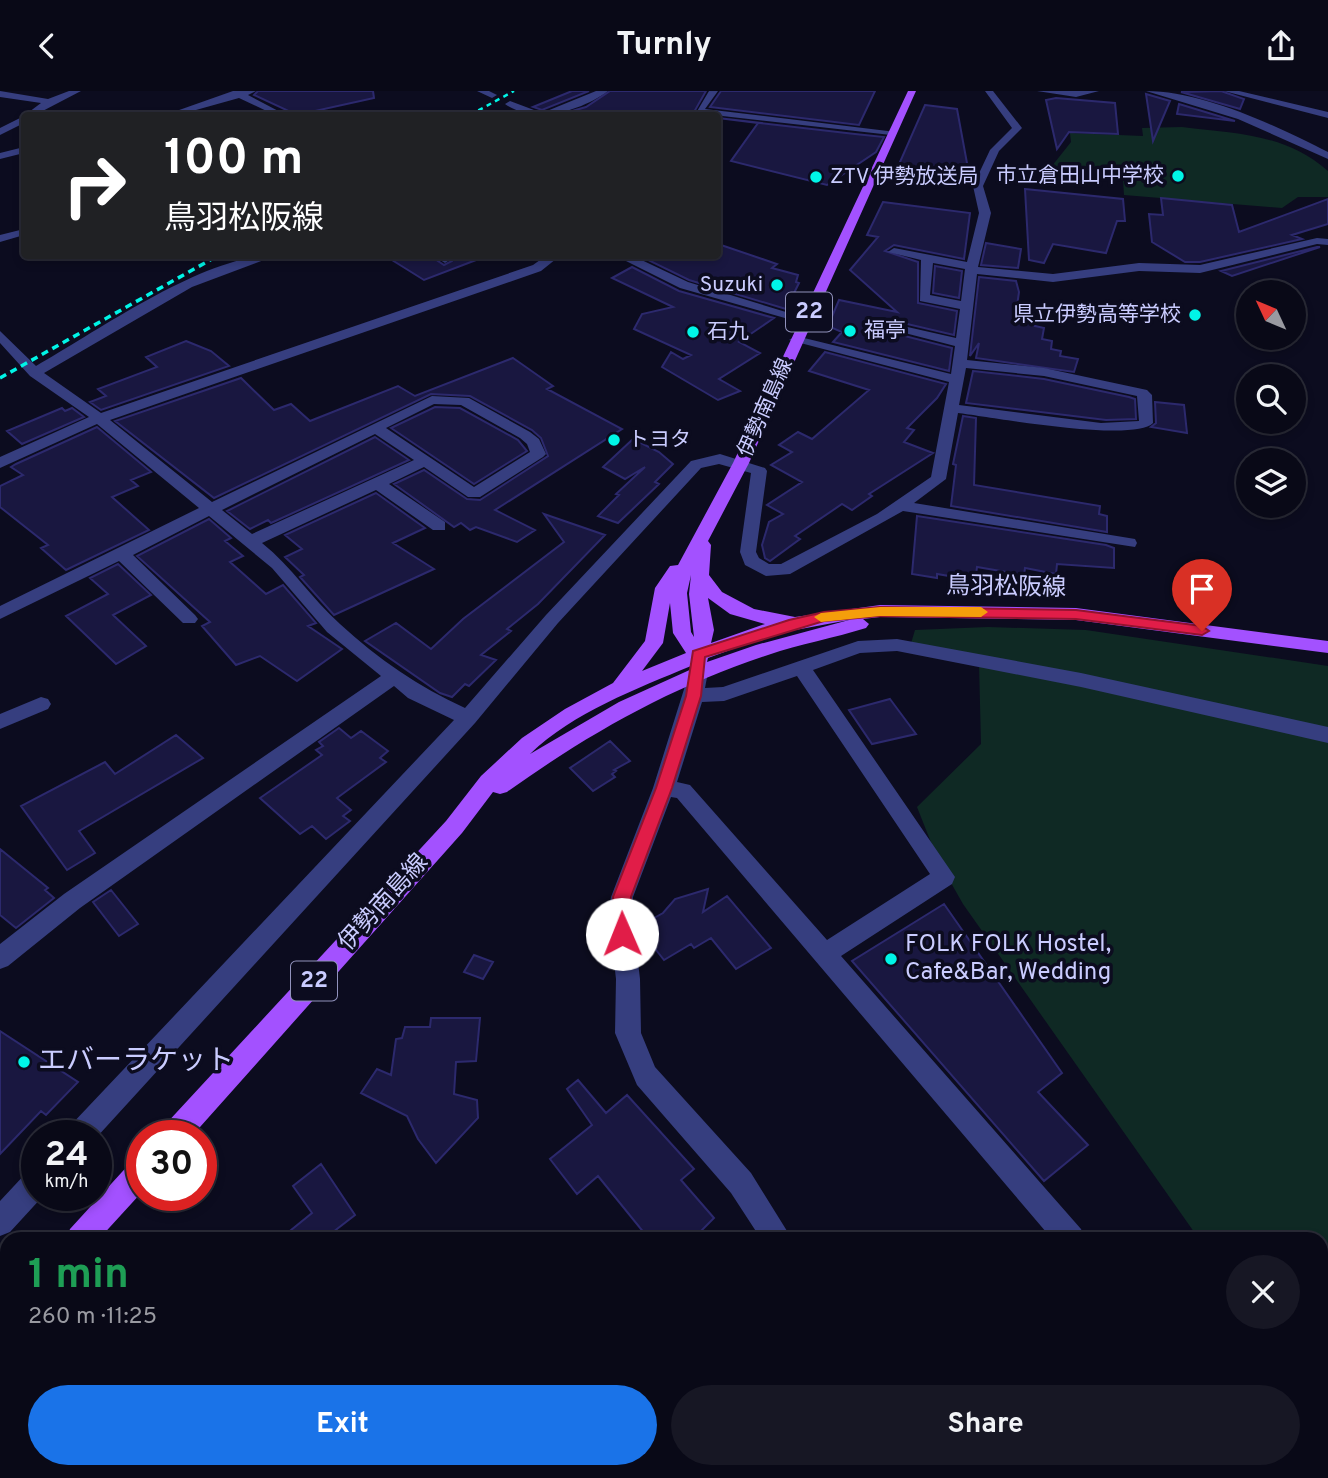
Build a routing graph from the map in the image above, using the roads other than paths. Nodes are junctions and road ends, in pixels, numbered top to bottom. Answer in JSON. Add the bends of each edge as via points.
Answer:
{"nodes":[{"id":1,"x":77,"y":91,"type":"edge"},
{"id":2,"x":481,"y":91,"type":"edge"},
{"id":3,"x":604,"y":91,"type":"edge"},
{"id":4,"x":715,"y":91,"type":"edge"},
{"id":5,"x":912,"y":91,"type":"edge"},
{"id":6,"x":989,"y":91,"type":"edge"},
{"id":7,"x":1041,"y":91,"type":"edge"},
{"id":8,"x":1095,"y":91,"type":"edge"},
{"id":9,"x":1150,"y":91,"type":"edge"},
{"id":10,"x":1228,"y":91,"type":"edge"},
{"id":11,"x":242,"y":92,"type":"edge"},
{"id":12,"x":0,"y":94,"type":"edge"},
{"id":13,"x":492,"y":95,"type":"dead end"},
{"id":14,"x":49,"y":102,"type":"junction"},
{"id":15,"x":510,"y":104,"type":"dead end"},
{"id":16,"x":34,"y":112,"type":"edge"},
{"id":17,"x":179,"y":112,"type":"edge"},
{"id":18,"x":276,"y":112,"type":"edge"},
{"id":19,"x":533,"y":112,"type":"edge"},
{"id":20,"x":550,"y":112,"type":"edge"},
{"id":21,"x":708,"y":112,"type":"edge"},
{"id":22,"x":721,"y":113,"type":"edge"},
{"id":23,"x":1328,"y":115,"type":"edge"},
{"id":24,"x":21,"y":121,"type":"edge"},
{"id":25,"x":0,"y":132,"type":"edge"},
{"id":26,"x":891,"y":132,"type":"junction"},
{"id":27,"x":21,"y":151,"type":"edge"},
{"id":28,"x":0,"y":156,"type":"edge"},
{"id":29,"x":1328,"y":156,"type":"edge"},
{"id":30,"x":21,"y":233,"type":"edge"},
{"id":31,"x":0,"y":239,"type":"edge"},
{"id":32,"x":1328,"y":242,"type":"edge"},
{"id":33,"x":894,"y":252,"type":"dead end"},
{"id":34,"x":927,"y":258,"type":"junction"},
{"id":35,"x":260,"y":259,"type":"edge"},
{"id":36,"x":549,"y":259,"type":"edge"},
{"id":37,"x":629,"y":259,"type":"edge"},
{"id":38,"x":971,"y":268,"type":"junction"},
{"id":39,"x":967,"y":306,"type":"junction"},
{"id":40,"x":806,"y":320,"type":"junction"},
{"id":41,"x":881,"y":325,"type":"dead end"},
{"id":42,"x":0,"y":335,"type":"edge"},
{"id":43,"x":796,"y":340,"type":"junction"},
{"id":44,"x":962,"y":343,"type":"junction"},
{"id":45,"x":960,"y":363,"type":"junction"},
{"id":46,"x":35,"y":373,"type":"junction"},
{"id":47,"x":957,"y":380,"type":"junction"},
{"id":48,"x":951,"y":408,"type":"junction"},
{"id":49,"x":99,"y":418,"type":"junction"},
{"id":50,"x":376,"y":428,"type":"junction"},
{"id":51,"x":2,"y":460,"type":"edge"},
{"id":52,"x":425,"y":461,"type":"junction"},
{"id":53,"x":741,"y":463,"type":"junction"},
{"id":54,"x":377,"y":483,"type":"junction"},
{"id":55,"x":901,"y":506,"type":"junction"},
{"id":56,"x":212,"y":508,"type":"junction"},
{"id":57,"x":439,"y":526,"type":"dead end"},
{"id":58,"x":705,"y":533,"type":"junction"},
{"id":59,"x":252,"y":541,"type":"junction"},
{"id":60,"x":1129,"y":543,"type":"dead end"},
{"id":61,"x":121,"y":553,"type":"junction"},
{"id":62,"x":699,"y":574,"type":"junction"},
{"id":63,"x":933,"y":612,"type":"junction"},
{"id":64,"x":0,"y":613,"type":"edge"},
{"id":65,"x":189,"y":619,"type":"dead end"},
{"id":66,"x":807,"y":621,"type":"junction"},
{"id":67,"x":1328,"y":647,"type":"edge"},
{"id":68,"x":698,"y":663,"type":"junction"},
{"id":69,"x":801,"y":667,"type":"junction"},
{"id":70,"x":396,"y":676,"type":"junction"},
{"id":71,"x":613,"y":691,"type":"junction"},
{"id":72,"x":694,"y":696,"type":"junction"},
{"id":73,"x":41,"y":704,"type":"dead end"},
{"id":74,"x":468,"y":718,"type":"junction"},
{"id":75,"x":0,"y":722,"type":"edge"},
{"id":76,"x":1328,"y":735,"type":"edge"},
{"id":77,"x":664,"y":788,"type":"junction"},
{"id":78,"x":454,"y":827,"type":"junction"},
{"id":79,"x":825,"y":954,"type":"junction"},
{"id":80,"x":0,"y":958,"type":"edge"},
{"id":81,"x":95,"y":1120,"type":"edge"},
{"id":82,"x":188,"y":1120,"type":"edge"},
{"id":83,"x":126,"y":1189,"type":"edge"},
{"id":84,"x":21,"y":1199,"type":"edge"},
{"id":85,"x":0,"y":1222,"type":"edge"},
{"id":86,"x":86,"y":1232,"type":"edge"},
{"id":87,"x":773,"y":1232,"type":"edge"},
{"id":88,"x":1064,"y":1232,"type":"edge"}],
"edges":[{"from":1,"to":14,"type":"street"},
{"from":2,"to":13,"type":"street"},
{"from":3,"to":20,"type":"street"},
{"from":4,"to":21,"type":"street","via":[[699,111]]},
{"from":5,"to":26,"type":"main road","name":"伊勢南島線","number":"22"},
{"from":6,"to":38,"type":"street","via":[[993,103],[1017,128],[995,150],[978,186],[985,213]]},
{"from":7,"to":8,"type":"street"},
{"from":9,"to":29,"type":"street","via":[[1232,114],[1294,137]]},
{"from":10,"to":23,"type":"street"},
{"from":11,"to":17,"type":"street"},
{"from":11,"to":18,"type":"street"},
{"from":12,"to":14,"type":"street"},
{"from":14,"to":16,"type":"street"},
{"from":15,"to":19,"type":"street"},
{"from":22,"to":26,"type":"street"},
{"from":24,"to":25,"type":"street"},
{"from":26,"to":40,"type":"main road","name":"伊勢南島線","number":"22"},
{"from":27,"to":28,"type":"street"},
{"from":30,"to":31,"type":"street"},
{"from":32,"to":38,"type":"street","via":[[1200,269],[1139,267],[1053,278]]},
{"from":33,"to":34,"type":"street"},
{"from":34,"to":38,"type":"street"},
{"from":34,"to":39,"type":"street","via":[[924,298]]},
{"from":35,"to":46,"type":"street","via":[[188,284]]},
{"from":36,"to":49,"type":"street","via":[[537,268]]},
{"from":37,"to":40,"type":"street","via":[[684,285]]},
{"from":38,"to":39,"type":"street"},
{"from":39,"to":44,"type":"street"},
{"from":40,"to":43,"type":"main road","name":"伊勢南島線","number":"22"},
{"from":41,"to":44,"type":"street"},
{"from":42,"to":46,"type":"street"},
{"from":43,"to":47,"type":"street"},
{"from":43,"to":53,"type":"main road","name":"伊勢南島線","number":"22"},
{"from":44,"to":45,"type":"street"},
{"from":45,"to":47,"type":"street"},
{"from":45,"to":48,"type":"street","via":[[1044,372],[1142,393],[1146,423],[1101,427]]},
{"from":46,"to":49,"type":"street"},
{"from":47,"to":48,"type":"street"},
{"from":48,"to":55,"type":"street","via":[[938,479]]},
{"from":49,"to":51,"type":"street"},
{"from":49,"to":56,"type":"street"},
{"from":50,"to":52,"type":"street"},
{"from":50,"to":52,"type":"street","via":[[432,400],[464,401],[525,435],[538,454],[474,494]]},
{"from":50,"to":56,"type":"street"},
{"from":52,"to":54,"type":"street"},
{"from":53,"to":55,"type":"street","via":[[759,471],[748,552],[751,561],[766,571],[784,570]]},
{"from":53,"to":58,"type":"main road","name":"伊勢南島線","number":"22"},
{"from":53,"to":74,"type":"street","via":[[720,459],[696,464],[552,619]]},
{"from":54,"to":57,"type":"street"},
{"from":54,"to":59,"type":"street"},
{"from":55,"to":60,"type":"street"},
{"from":56,"to":59,"type":"street"},
{"from":56,"to":61,"type":"street"},
{"from":58,"to":62,"type":"main road","name":"伊勢南島線","number":"22"},
{"from":58,"to":68,"type":"main road","name":"伊勢南島線","number":"22","via":[[683,571],[677,593],[682,633]]},
{"from":58,"to":71,"type":"main road","via":[[664,588],[654,643],[634,672]]},
{"from":59,"to":70,"type":"street","via":[[334,628]]},
{"from":61,"to":64,"type":"street"},
{"from":61,"to":65,"type":"street"},
{"from":62,"to":66,"type":"main road","via":[[715,596],[737,611]]},
{"from":62,"to":68,"type":"main road","name":"伊勢南島線","number":"22","via":[[705,630]]},
{"from":63,"to":66,"type":"main road","name":"鳥羽松阪線","via":[[855,613]]},
{"from":63,"to":67,"type":"main road","name":"鳥羽松阪線","via":[[1076,614]]},
{"from":63,"to":68,"type":"main road","name":"鳥羽松阪線","via":[[839,628]]},
{"from":66,"to":68,"type":"main road","name":"鳥羽松阪線","via":[[770,629]]},
{"from":68,"to":71,"type":"main road","name":"伊勢南島線","number":"22"},
{"from":68,"to":72,"type":"street"},
{"from":68,"to":78,"type":"main road","name":"伊勢南島線","number":"22","via":[[544,753]]},
{"from":69,"to":72,"type":"street","via":[[724,694]]},
{"from":69,"to":76,"type":"street","via":[[858,647],[897,645]]},
{"from":69,"to":79,"type":"street","via":[[944,877]]},
{"from":70,"to":74,"type":"street","via":[[432,703]]},
{"from":70,"to":80,"type":"street","via":[[72,901]]},
{"from":71,"to":78,"type":"main road","name":"伊勢南島線","number":"22","via":[[529,743],[488,782]]},
{"from":72,"to":77,"type":"street"},
{"from":73,"to":75,"type":"street"},
{"from":74,"to":81,"type":"street"},
{"from":77,"to":79,"type":"street","via":[[683,791]]},
{"from":77,"to":87,"type":"street","via":[[622,897],[628,1033],[646,1076],[741,1183]]},
{"from":78,"to":82,"type":"main road","name":"伊勢南島線","number":"22"},
{"from":79,"to":88,"type":"street"},
{"from":83,"to":86,"type":"main road"},
{"from":84,"to":85,"type":"street"}]}
